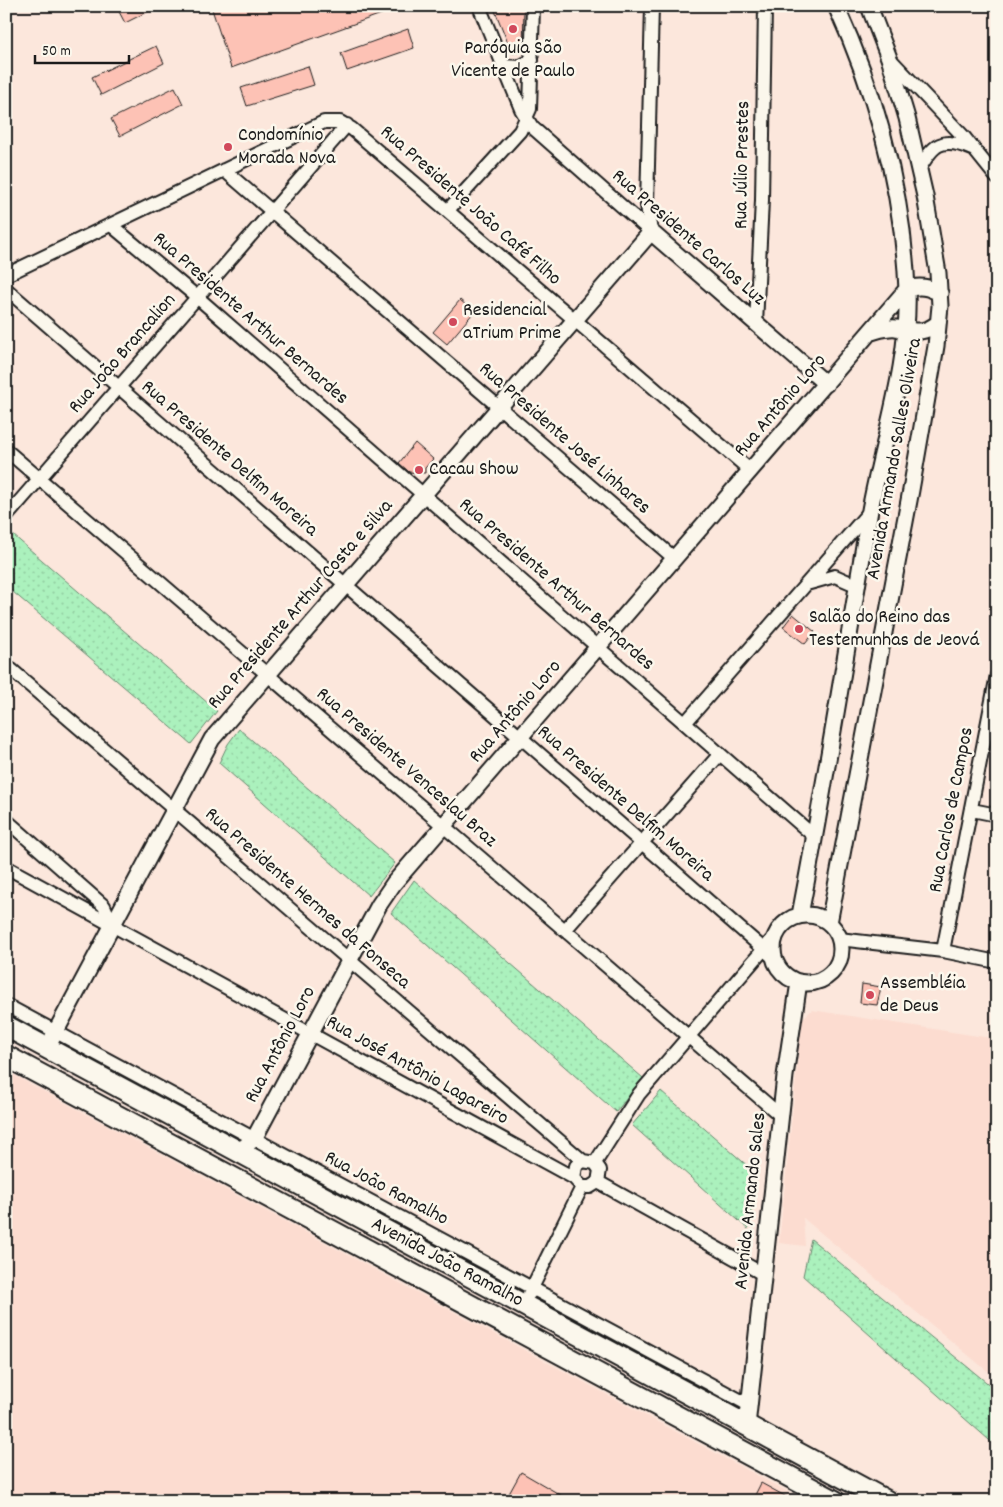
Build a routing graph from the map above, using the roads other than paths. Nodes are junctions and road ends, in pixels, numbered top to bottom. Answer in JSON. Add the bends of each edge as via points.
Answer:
{"nodes":[{"id":1,"x":479,"y":6,"type":"edge"},
{"id":2,"x":533,"y":6,"type":"edge"},
{"id":3,"x":652,"y":6,"type":"edge"},
{"id":4,"x":765,"y":6,"type":"edge"},
{"id":5,"x":836,"y":6,"type":"edge"},
{"id":6,"x":869,"y":6,"type":"edge"},
{"id":7,"x":889,"y":58,"type":"junction"},
{"id":8,"x":532,"y":60,"type":"junction"},
{"id":9,"x":504,"y":66,"type":"junction"},
{"id":10,"x":527,"y":118,"type":"junction"},
{"id":11,"x":347,"y":125,"type":"junction"},
{"id":12,"x":972,"y":149,"type":"junction"},
{"id":13,"x":224,"y":170,"type":"junction"},
{"id":14,"x":919,"y":170,"type":"junction"},
{"id":15,"x":997,"y":178,"type":"edge"},
{"id":16,"x":448,"y":210,"type":"junction"},
{"id":17,"x":272,"y":211,"type":"junction"},
{"id":18,"x":112,"y":224,"type":"junction"},
{"id":19,"x":651,"y":232,"type":"junction"},
{"id":20,"x":6,"y":275,"type":"edge"},
{"id":21,"x":6,"y":289,"type":"edge"},
{"id":22,"x":907,"y":289,"type":"junction"},
{"id":23,"x":940,"y":293,"type":"junction"},
{"id":24,"x":198,"y":297,"type":"junction"},
{"id":25,"x":574,"y":320,"type":"junction"},
{"id":26,"x":938,"y":323,"type":"junction"},
{"id":27,"x":756,"y":324,"type":"junction"},
{"id":28,"x":905,"y":331,"type":"junction"},
{"id":29,"x":872,"y":332,"type":"junction"},
{"id":30,"x":826,"y":384,"type":"junction"},
{"id":31,"x":118,"y":387,"type":"junction"},
{"id":32,"x":499,"y":407,"type":"junction"},
{"id":33,"x":6,"y":450,"type":"edge"},
{"id":34,"x":751,"y":471,"type":"junction"},
{"id":35,"x":39,"y":478,"type":"junction"},
{"id":36,"x":424,"y":494,"type":"junction"},
{"id":37,"x":870,"y":511,"type":"junction"},
{"id":38,"x":6,"y":516,"type":"edge"},
{"id":39,"x":675,"y":559,"type":"junction"},
{"id":40,"x":808,"y":584,"type":"junction"},
{"id":41,"x":345,"y":585,"type":"junction"},
{"id":42,"x":858,"y":586,"type":"junction"},
{"id":43,"x":598,"y":647,"type":"junction"},
{"id":44,"x":6,"y":665,"type":"edge"},
{"id":45,"x":267,"y":674,"type":"junction"},
{"id":46,"x":997,"y":676,"type":"edge"},
{"id":47,"x":685,"y":723,"type":"junction"},
{"id":48,"x":520,"y":737,"type":"junction"},
{"id":49,"x":720,"y":754,"type":"junction"},
{"id":50,"x":175,"y":810,"type":"junction"},
{"id":51,"x":972,"y":810,"type":"junction"},
{"id":52,"x":997,"y":815,"type":"edge"},
{"id":53,"x":6,"y":820,"type":"edge"},
{"id":54,"x":444,"y":826,"type":"junction"},
{"id":55,"x":815,"y":837,"type":"junction"},
{"id":56,"x":641,"y":843,"type":"junction"},
{"id":57,"x":6,"y":867,"type":"edge"},
{"id":58,"x":74,"y":879,"type":"junction"},
{"id":59,"x":60,"y":895,"type":"junction"},
{"id":60,"x":800,"y":915,"type":"junction"},
{"id":61,"x":829,"y":923,"type":"junction"},
{"id":62,"x":112,"y":924,"type":"junction"},
{"id":63,"x":565,"y":930,"type":"junction"},
{"id":64,"x":778,"y":931,"type":"junction"},
{"id":65,"x":745,"y":933,"type":"junction"},
{"id":66,"x":839,"y":939,"type":"junction"},
{"id":67,"x":943,"y":951,"type":"junction"},
{"id":68,"x":772,"y":958,"type":"junction"},
{"id":69,"x":349,"y":960,"type":"junction"},
{"id":70,"x":997,"y":962,"type":"edge"},
{"id":71,"x":744,"y":972,"type":"junction"},
{"id":72,"x":799,"y":982,"type":"junction"},
{"id":73,"x":6,"y":1006,"type":"edge"},
{"id":74,"x":6,"y":1026,"type":"edge"},
{"id":75,"x":310,"y":1033,"type":"junction"},
{"id":76,"x":689,"y":1036,"type":"junction"},
{"id":77,"x":51,"y":1040,"type":"junction"},
{"id":78,"x":6,"y":1056,"type":"edge"},
{"id":79,"x":44,"y":1076,"type":"junction"},
{"id":80,"x":108,"y":1108,"type":"junction"},
{"id":81,"x":781,"y":1116,"type":"junction"},
{"id":82,"x":247,"y":1145,"type":"junction"},
{"id":83,"x":589,"y":1162,"type":"junction"},
{"id":84,"x":578,"y":1182,"type":"junction"},
{"id":85,"x":598,"y":1182,"type":"junction"},
{"id":86,"x":763,"y":1274,"type":"junction"},
{"id":87,"x":528,"y":1297,"type":"junction"},
{"id":88,"x":748,"y":1405,"type":"junction"},
{"id":89,"x":747,"y":1426,"type":"junction"},
{"id":90,"x":745,"y":1454,"type":"junction"},
{"id":91,"x":835,"y":1501,"type":"edge"},
{"id":92,"x":887,"y":1501,"type":"edge"}],
"edges":[{"from":1,"to":9,"type":"street","name":"Rua Presidente Carlos Luz"},
{"from":2,"to":8,"type":"street"},
{"from":3,"to":19,"type":"street","via":[[647,205]]},
{"from":4,"to":27,"type":"street","name":"Rua Júlio Prestes"},
{"from":5,"to":22,"type":"street","name":"Avenida Armando Salles Oliveira","via":[[870,90],[886,145],[896,192]]},
{"from":6,"to":7,"type":"street","name":"Avenida Armando Salles Oliveira"},
{"from":7,"to":12,"type":"street"},
{"from":7,"to":14,"type":"street","name":"Avenida Armando Salles Oliveira"},
{"from":8,"to":9,"type":"street","via":[[519,67]]},
{"from":8,"to":10,"type":"street"},
{"from":9,"to":10,"type":"street","name":"Rua Presidente Carlos Luz"},
{"from":10,"to":16,"type":"street","via":[[520,131]]},
{"from":10,"to":19,"type":"street","name":"Rua Presidente Carlos Luz","via":[[540,136]]},
{"from":11,"to":13,"type":"street","via":[[324,122]]},
{"from":11,"to":16,"type":"street","name":"Rua Presidente João Café Filho"},
{"from":11,"to":17,"type":"street","name":"Rua João Brancalion"},
{"from":12,"to":14,"type":"street","via":[[944,142],[930,151]]},
{"from":12,"to":15,"type":"street"},
{"from":13,"to":17,"type":"street","name":"Rua Presidente José Linhares"},
{"from":13,"to":18,"type":"street"},
{"from":14,"to":23,"type":"street","name":"Avenida Armando Salles Oliveira"},
{"from":16,"to":25,"type":"street","name":"Rua Presidente João Café Filho"},
{"from":17,"to":24,"type":"street","name":"Rua João Brancalion"},
{"from":17,"to":32,"type":"street","name":"Rua Presidente José Linhares"},
{"from":18,"to":20,"type":"street"},
{"from":18,"to":24,"type":"street","name":"Rua Presidente Arthur Bernardes"},
{"from":19,"to":25,"type":"street","name":"Rua Presidente Arthur Costa e Silva"},
{"from":19,"to":27,"type":"street","name":"Rua Presidente Carlos Luz"},
{"from":21,"to":31,"type":"street","name":"Rua Presidente Delfim Moreira"},
{"from":22,"to":23,"type":"street","via":[[929,287]]},
{"from":22,"to":28,"type":"street","name":"Avenida Armando Salles Oliveira"},
{"from":22,"to":29,"type":"street","name":"Rua Antônio Loro"},
{"from":23,"to":26,"type":"street","name":"Avenida Armando Salles Oliveira"},
{"from":24,"to":31,"type":"street","name":"Rua João Brancalion"},
{"from":24,"to":36,"type":"street","name":"Rua Presidente Arthur Bernardes"},
{"from":25,"to":32,"type":"street","name":"Rua Presidente Arthur Costa e Silva"},
{"from":25,"to":34,"type":"street","name":"Rua Presidente João Café Filho"},
{"from":26,"to":28,"type":"street","via":[[924,332]]},
{"from":26,"to":61,"type":"street","name":"Avenida Armando Salles Oliveira","via":[[911,490]]},
{"from":27,"to":30,"type":"street","name":"Rua Presidente Carlos Luz"},
{"from":28,"to":29,"type":"street","via":[[889,328]]},
{"from":28,"to":37,"type":"street","name":"Avenida Armando Salles Oliveira"},
{"from":29,"to":30,"type":"street","name":"Rua Antônio Loro"},
{"from":30,"to":34,"type":"street","name":"Rua Antônio Loro"},
{"from":31,"to":35,"type":"street","name":"Rua João Brancalion"},
{"from":31,"to":41,"type":"street","name":"Rua Presidente Delfim Moreira"},
{"from":32,"to":36,"type":"street","name":"Rua Presidente Arthur Costa e Silva"},
{"from":32,"to":39,"type":"street","name":"Rua Presidente José Linhares"},
{"from":33,"to":35,"type":"street","name":"Rua Presidente Venceslau Braz"},
{"from":34,"to":39,"type":"street","name":"Rua Antônio Loro"},
{"from":35,"to":38,"type":"street","name":"Rua João Brancalion"},
{"from":35,"to":45,"type":"street","name":"Rua Presidente Venceslau Braz"},
{"from":36,"to":41,"type":"street","name":"Rua Presidente Arthur Costa e Silva"},
{"from":36,"to":43,"type":"street","name":"Rua Presidente Arthur Bernardes"},
{"from":37,"to":40,"type":"street"},
{"from":37,"to":42,"type":"street","name":"Avenida Armando Salles Oliveira"},
{"from":39,"to":43,"type":"street","name":"Rua Antônio Loro"},
{"from":40,"to":42,"type":"street","via":[[835,576]]},
{"from":40,"to":47,"type":"street"},
{"from":41,"to":45,"type":"street","name":"Rua Presidente Arthur Costa e Silva"},
{"from":41,"to":48,"type":"street","name":"Rua Presidente Delfim Moreira"},
{"from":42,"to":55,"type":"street","name":"Avenida Armando Salles Oliveira"},
{"from":43,"to":47,"type":"street","name":"Rua Presidente Arthur Bernardes"},
{"from":43,"to":48,"type":"street","name":"Rua Antônio Loro"},
{"from":44,"to":50,"type":"street","name":"Rua Presidente Hermes da Fonseca"},
{"from":45,"to":50,"type":"street","name":"Rua Presidente Arthur Costa e Silva","via":[[212,739]]},
{"from":45,"to":54,"type":"street","name":"Rua Presidente Venceslau Braz"},
{"from":46,"to":51,"type":"street","name":"Rua Carlos de Campos"},
{"from":47,"to":49,"type":"street","name":"Rua Presidente Arthur Bernardes"},
{"from":48,"to":54,"type":"street","name":"Rua Antônio Loro"},
{"from":48,"to":56,"type":"street","name":"Rua Presidente Delfim Moreira"},
{"from":49,"to":55,"type":"street","name":"Rua Presidente Arthur Bernardes"},
{"from":49,"to":56,"type":"street"},
{"from":50,"to":62,"type":"street","name":"Rua Presidente Arthur Costa e Silva"},
{"from":50,"to":69,"type":"street","name":"Rua Presidente Hermes da Fonseca"},
{"from":51,"to":52,"type":"street"},
{"from":51,"to":67,"type":"street","name":"Rua Carlos de Campos"},
{"from":53,"to":58,"type":"street"},
{"from":54,"to":63,"type":"street","name":"Rua Presidente Venceslau Braz"},
{"from":54,"to":69,"type":"street","name":"Rua Antônio Loro","via":[[385,895]]},
{"from":55,"to":60,"type":"street","name":"Avenida Armando Salles Oliveira"},
{"from":56,"to":63,"type":"street"},
{"from":56,"to":65,"type":"street","name":"Rua Presidente Delfim Moreira"},
{"from":57,"to":59,"type":"street","name":"Rua José Antônio Lagareiro"},
{"from":58,"to":59,"type":"street","via":[[69,889]]},
{"from":58,"to":62,"type":"street","via":[[104,906]]},
{"from":59,"to":62,"type":"street","name":"Rua José Antônio Lagareiro"},
{"from":60,"to":61,"type":"street","via":[[816,916]]},
{"from":60,"to":64,"type":"street","via":[[786,922]]},
{"from":61,"to":66,"type":"street"},
{"from":62,"to":75,"type":"street","name":"Rua José Antônio Lagareiro"},
{"from":62,"to":77,"type":"street","name":"Rua Presidente Arthur Costa e Silva"},
{"from":63,"to":76,"type":"street","name":"Rua Presidente Venceslau Braz"},
{"from":64,"to":65,"type":"street","via":[[767,935]]},
{"from":64,"to":68,"type":"street"},
{"from":65,"to":68,"type":"street","name":"Rua Presidente Delfim Moreira"},
{"from":66,"to":67,"type":"street"},
{"from":66,"to":72,"type":"street","via":[[841,953],[833,971],[816,981]]},
{"from":67,"to":70,"type":"street"},
{"from":68,"to":71,"type":"street"},
{"from":68,"to":71,"type":"street"},
{"from":68,"to":72,"type":"street","via":[[785,975]]},
{"from":69,"to":75,"type":"street","name":"Rua Antônio Loro"},
{"from":69,"to":83,"type":"street","name":"Rua Presidente Hermes da Fonseca"},
{"from":71,"to":76,"type":"street"},
{"from":72,"to":81,"type":"street","name":"Avenida Armando Sales"},
{"from":73,"to":77,"type":"street"},
{"from":74,"to":77,"type":"highway","name":"Avenida João Ramalho"},
{"from":75,"to":82,"type":"street","name":"Rua Antônio Loro"},
{"from":75,"to":84,"type":"street","name":"Rua José Antônio Lagareiro"},
{"from":76,"to":81,"type":"street","name":"Rua Presidente Venceslau Braz"},
{"from":76,"to":83,"type":"street","via":[[639,1094]]},
{"from":77,"to":79,"type":"highway","via":[[42,1062]]},
{"from":77,"to":82,"type":"highway","name":"Avenida João Ramalho"},
{"from":78,"to":79,"type":"highway","name":"Avenida João Ramalho"},
{"from":79,"to":80,"type":"highway","name":"Avenida João Ramalho"},
{"from":80,"to":82,"type":"highway","via":[[176,1135],[212,1154],[223,1156]]},
{"from":80,"to":90,"type":"highway","name":"Avenida João Ramalho"},
{"from":81,"to":86,"type":"street","name":"Avenida Armando Sales"},
{"from":82,"to":87,"type":"highway","name":"Avenida João Ramalho"},
{"from":83,"to":84,"type":"street","via":[[576,1166]]},
{"from":83,"to":85,"type":"street","via":[[600,1170]]},
{"from":84,"to":85,"type":"street","via":[[590,1187]]},
{"from":84,"to":87,"type":"street"},
{"from":85,"to":86,"type":"street"},
{"from":86,"to":88,"type":"street","name":"Avenida Armando Sales"},
{"from":87,"to":88,"type":"street"},
{"from":87,"to":89,"type":"highway","name":"Avenida João Ramalho"},
{"from":88,"to":89,"type":"street","name":"Avenida Armando Sales"},
{"from":89,"to":90,"type":"highway"},
{"from":89,"to":92,"type":"highway","name":"Avenida João Ramalho"},
{"from":90,"to":91,"type":"highway","name":"Avenida João Ramalho"}]}
